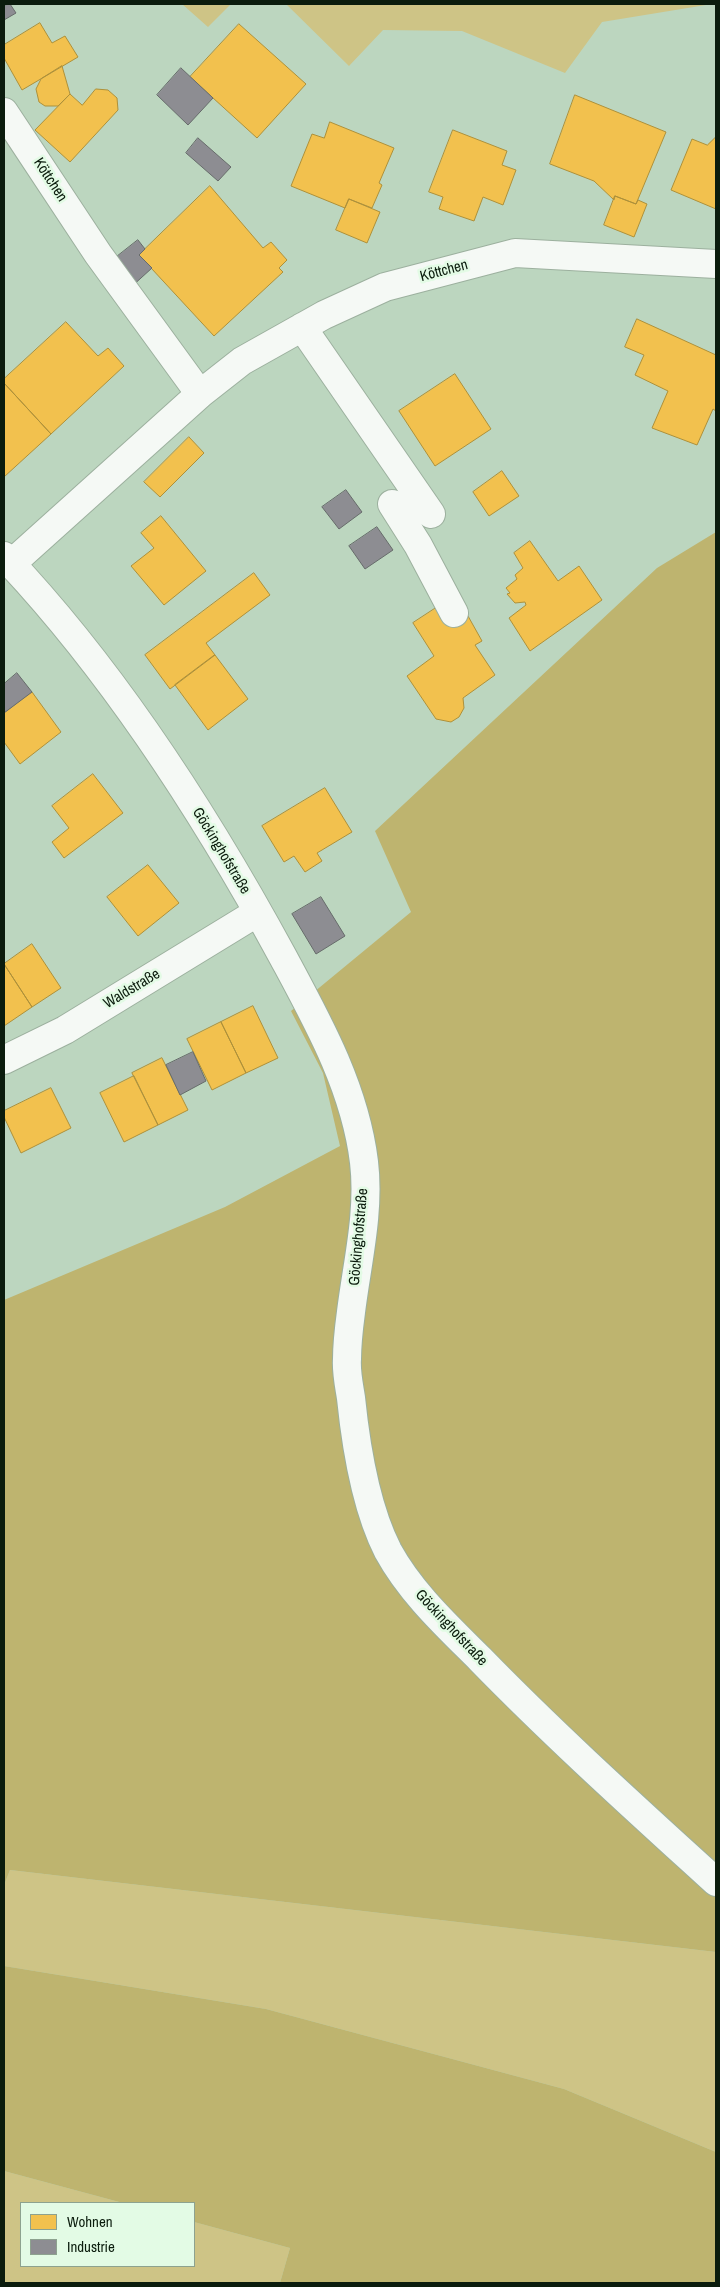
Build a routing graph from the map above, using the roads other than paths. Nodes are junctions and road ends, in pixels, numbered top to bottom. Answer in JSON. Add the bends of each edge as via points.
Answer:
{"nodes":[{"id":1,"x":4,"y":112,"type":"edge"},
{"id":2,"x":716,"y":264,"type":"edge"},
{"id":3,"x":302,"y":327,"type":"junction"},
{"id":4,"x":200,"y":394,"type":"junction"},
{"id":5,"x":394,"y":503,"type":"junction"},
{"id":6,"x":430,"y":514,"type":"dead end"},
{"id":7,"x":8,"y":560,"type":"edge"},
{"id":8,"x":454,"y":613,"type":"dead end"},
{"id":9,"x":258,"y":912,"type":"junction"},
{"id":10,"x":4,"y":1060,"type":"edge"},
{"id":11,"x":716,"y":1882,"type":"edge"}],
"edges":[{"from":1,"to":4,"type":"street","name":"Köttchen","via":[[98,254]]},
{"from":2,"to":3,"type":"street","name":"Köttchen","via":[[515,253],[385,287]]},
{"from":3,"to":4,"type":"street","name":"Köttchen","via":[[242,361]]},
{"from":3,"to":5,"type":"street"},
{"from":4,"to":7,"type":"street","name":"Köttchen"},
{"from":5,"to":6,"type":"street"},
{"from":5,"to":8,"type":"street"},
{"from":7,"to":9,"type":"street","name":"Göckinghofstraße","via":[[95,660],[184,789]]},
{"from":9,"to":10,"type":"street","name":"Waldstraße","via":[[65,1030]]},
{"from":9,"to":11,"type":"street","name":"Göckinghofstraße","via":[[341,1071],[355,1118],[364,1163],[365,1209],[346,1361],[363,1472],[386,1548],[424,1602],[538,1719]]}]}
